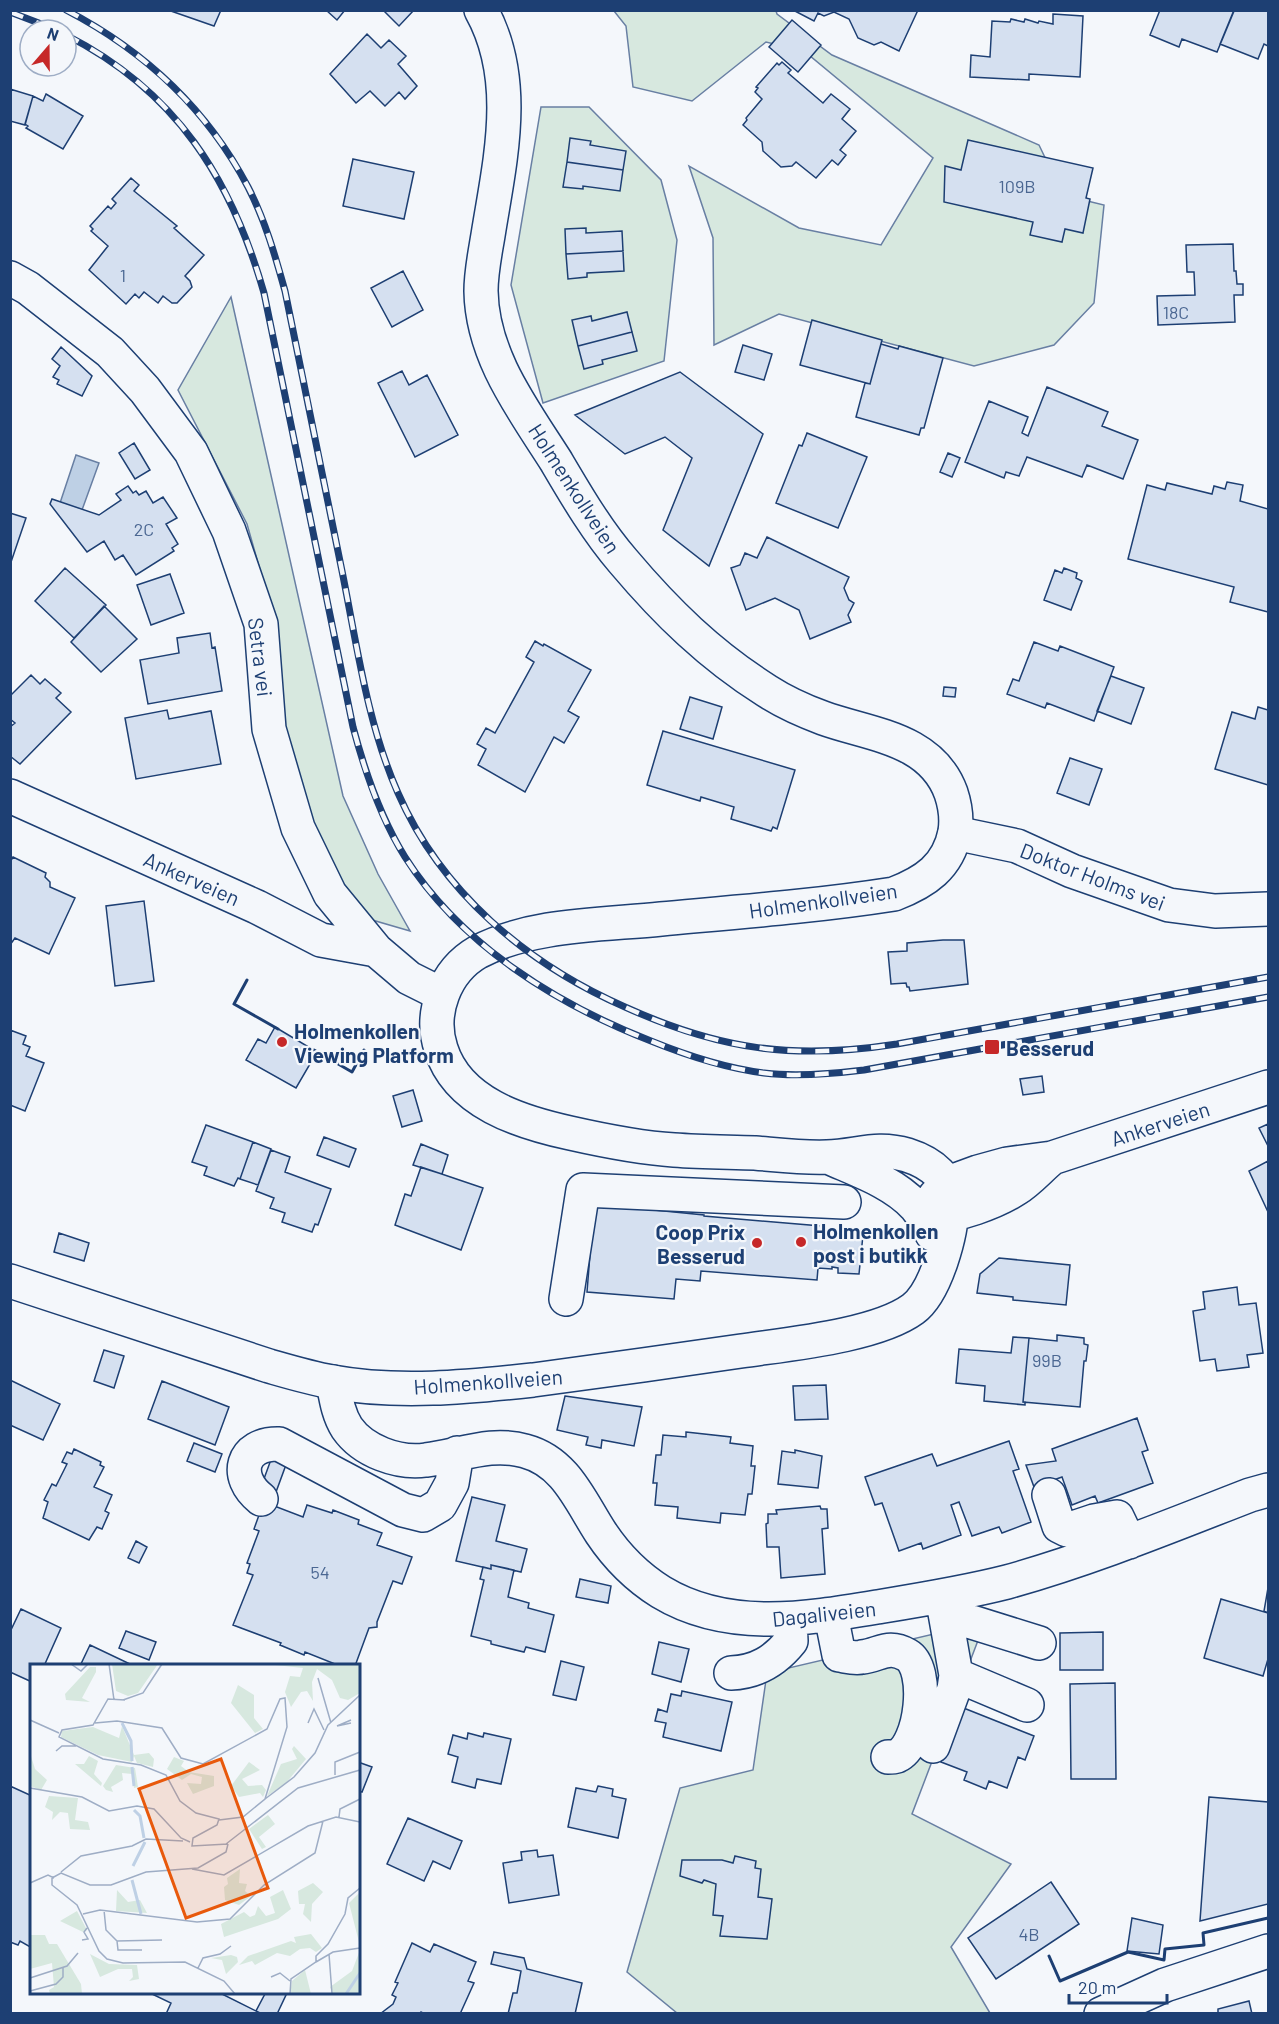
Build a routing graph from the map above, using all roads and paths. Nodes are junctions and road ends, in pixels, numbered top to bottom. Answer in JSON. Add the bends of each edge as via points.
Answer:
{"nodes":[{"id":1,"x":481,"y":10,"type":"edge"},
{"id":2,"x":10,"y":278,"type":"edge"},
{"id":3,"x":10,"y":796,"type":"edge"},
{"id":4,"x":955,"y":833,"type":"junction"},
{"id":5,"x":1269,"y":909,"type":"edge"},
{"id":6,"x":376,"y":950,"type":"junction"},
{"id":7,"x":441,"y":994,"type":"junction"},
{"id":8,"x":1269,"y":1087,"type":"edge"},
{"id":9,"x":751,"y":1153,"type":"junction"},
{"id":10,"x":746,"y":1198,"type":"junction"},
{"id":11,"x":844,"y":1202,"type":"dead end"},
{"id":12,"x":941,"y":1204,"type":"junction"},
{"id":13,"x":10,"y":1281,"type":"edge"},
{"id":14,"x":566,"y":1299,"type":"dead end"},
{"id":15,"x":333,"y":1382,"type":"junction"},
{"id":16,"x":458,"y":1454,"type":"junction"},
{"id":17,"x":1269,"y":1490,"type":"edge"},
{"id":18,"x":1049,"y":1495,"type":"dead end"},
{"id":19,"x":261,"y":1499,"type":"dead end"},
{"id":20,"x":1129,"y":1542,"type":"junction"},
{"id":21,"x":944,"y":1605,"type":"junction"},
{"id":22,"x":831,"y":1615,"type":"junction"},
{"id":23,"x":790,"y":1620,"type":"junction"},
{"id":24,"x":1039,"y":1643,"type":"dead end"},
{"id":25,"x":731,"y":1673,"type":"dead end"},
{"id":26,"x":956,"y":1675,"type":"junction"},
{"id":27,"x":1027,"y":1705,"type":"dead end"},
{"id":28,"x":933,"y":1746,"type":"dead end"},
{"id":29,"x":888,"y":1757,"type":"dead end"},
{"id":30,"x":1269,"y":1951,"type":"edge"},
{"id":31,"x":1101,"y":2013,"type":"edge"}],
"edges":[{"from":1,"to":4,"type":"main road","name":"Holmenkollveien","via":[[503,70],[505,93],[501,160],[483,263],[482,310],[494,354],[507,382],[620,558],[673,618],[721,659],[777,697],[825,718],[896,740],[925,756],[948,785],[956,810]]},
{"from":2,"to":6,"type":"main road","name":"Setra vei","via":[[110,352],[145,390],[191,452],[229,531],[261,624],[269,729],[298,828],[330,894]]},
{"from":3,"to":6,"type":"main road","name":"Ankerveien","via":[[257,907],[321,940]]},
{"from":4,"to":5,"type":"main road","name":"Doktor Holms vei","via":[[1017,846],[1072,871],[1169,905],[1215,911]]},
{"from":4,"to":7,"type":"main road","name":"Holmenkollveien","via":[[944,858],[928,877],[894,894],[582,926],[518,937],[474,954],[456,970]]},
{"from":6,"to":7,"type":"main road","name":"Setra vei","via":[[409,978]]},
{"from":7,"to":9,"type":"main road","name":"Holmenkollveien","via":[[436,1026],[446,1064],[469,1092],[497,1111],[568,1133],[671,1150]]},
{"from":8,"to":12,"type":"main road","name":"Ankerveien","via":[[1052,1158],[1017,1189],[986,1203]]},
{"from":9,"to":10,"type":"main road","via":[[745,1176]]},
{"from":9,"to":12,"type":"main road","name":"Holmenkollveien","via":[[828,1157],[886,1185],[913,1204]]},
{"from":10,"to":11,"type":"main road"},
{"from":10,"to":14,"type":"main road","via":[[583,1190]]},
{"from":12,"to":15,"type":"main road","name":"Holmenkollveien","via":[[949,1232],[932,1286],[915,1308],[889,1322],[835,1336],[485,1385],[413,1388]]},
{"from":13,"to":15,"type":"main road","name":"Holmenkollveien","via":[[269,1366]]},
{"from":15,"to":16,"type":"main road","name":"Dagaliveien","via":[[345,1426],[356,1439],[379,1453],[424,1461]]},
{"from":16,"to":19,"type":"main road","via":[[452,1483],[440,1505],[423,1515],[403,1510],[279,1444],[268,1444],[247,1456],[244,1469],[244,1479]]},
{"from":16,"to":23,"type":"main road","name":"Dagaliveien","via":[[510,1447],[545,1459],[560,1470],[602,1534],[645,1582],[688,1605],[718,1614]]},
{"from":17,"to":20,"type":"main road","name":"Dagaliveien"},
{"from":18,"to":20,"type":"main road","via":[[1059,1526],[1067,1530],[1117,1517]]},
{"from":20,"to":21,"type":"main road","name":"Dagaliveien"},
{"from":21,"to":22,"type":"main road","name":"Dagaliveien"},
{"from":21,"to":24,"type":"main road"},
{"from":21,"to":26,"type":"main road"},
{"from":22,"to":23,"type":"main road","name":"Dagaliveien"},
{"from":22,"to":29,"type":"main road","via":[[839,1655],[862,1658],[892,1649],[909,1656],[917,1666],[919,1718],[909,1743],[899,1755]]},
{"from":23,"to":25,"type":"main road","via":[[791,1641],[775,1658],[748,1672]]},
{"from":26,"to":27,"type":"main road"},
{"from":26,"to":28,"type":"main road"},
{"from":30,"to":31,"type":"main road","via":[[1165,1984]]}]}
